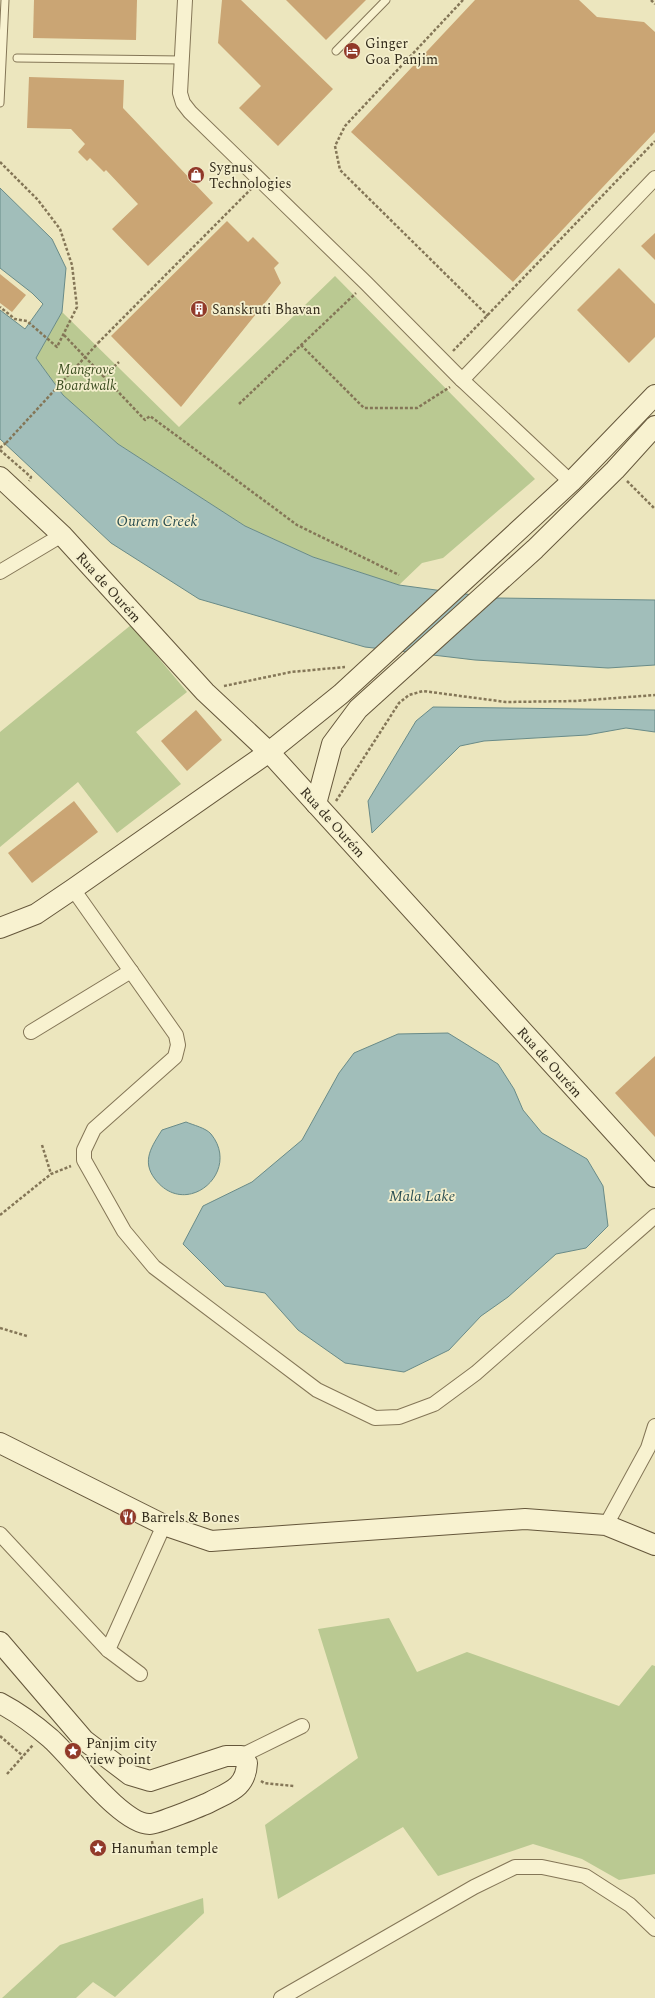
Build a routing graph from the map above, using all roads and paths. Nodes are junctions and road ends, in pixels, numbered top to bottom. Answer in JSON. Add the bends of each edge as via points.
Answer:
{"nodes":[{"id":1,"x":5,"y":0,"type":"edge"},
{"id":2,"x":185,"y":0,"type":"edge"},
{"id":3,"x":386,"y":0,"type":"edge"},
{"id":4,"x":463,"y":0,"type":"edge"},
{"id":5,"x":652,"y":0,"type":"edge"},
{"id":6,"x":655,"y":4,"type":"edge"},
{"id":7,"x":336,"y":51,"type":"dead end"},
{"id":8,"x":17,"y":58,"type":"dead end"},
{"id":9,"x":182,"y":60,"type":"junction"},
{"id":10,"x":0,"y":103,"type":"edge"},
{"id":11,"x":655,"y":141,"type":"edge"},
{"id":12,"x":0,"y":162,"type":"edge"},
{"id":13,"x":655,"y":178,"type":"edge"},
{"id":14,"x":262,"y":179,"type":"junction"},
{"id":15,"x":366,"y":283,"type":"junction"},
{"id":16,"x":0,"y":307,"type":"edge"},
{"id":17,"x":488,"y":316,"type":"junction"},
{"id":18,"x":64,"y":335,"type":"junction"},
{"id":19,"x":301,"y":345,"type":"junction"},
{"id":20,"x":443,"y":361,"type":"junction"},
{"id":21,"x":119,"y":362,"type":"dead end"},
{"id":22,"x":103,"y":377,"type":"junction"},
{"id":23,"x":462,"y":380,"type":"junction"},
{"id":24,"x":655,"y":395,"type":"edge"},
{"id":25,"x":239,"y":404,"type":"dead end"},
{"id":26,"x":655,"y":426,"type":"edge"},
{"id":27,"x":620,"y":431,"type":"junction"},
{"id":28,"x":635,"y":447,"type":"junction"},
{"id":29,"x":0,"y":449,"type":"edge"},
{"id":30,"x":615,"y":470,"type":"junction"},
{"id":31,"x":0,"y":477,"type":"edge"},
{"id":32,"x":571,"y":482,"type":"junction"},
{"id":33,"x":27,"y":487,"type":"dead end"},
{"id":34,"x":655,"y":509,"type":"edge"},
{"id":35,"x":62,"y":535,"type":"junction"},
{"id":36,"x":0,"y":572,"type":"edge"},
{"id":37,"x":400,"y":574,"type":"dead end"},
{"id":38,"x":350,"y":666,"type":"dead end"},
{"id":39,"x":205,"y":692,"type":"junction"},
{"id":40,"x":655,"y":696,"type":"edge"},
{"id":41,"x":269,"y":752,"type":"junction"},
{"id":42,"x":321,"y":810,"type":"junction"},
{"id":43,"x":73,"y":889,"type":"junction"},
{"id":44,"x":0,"y":928,"type":"edge"},
{"id":45,"x":131,"y":971,"type":"junction"},
{"id":46,"x":31,"y":1032,"type":"dead end"},
{"id":47,"x":42,"y":1145,"type":"dead end"},
{"id":48,"x":84,"y":1160,"type":"junction"},
{"id":49,"x":652,"y":1169,"type":"edge"},
{"id":50,"x":51,"y":1174,"type":"junction"},
{"id":51,"x":0,"y":1215,"type":"edge"},
{"id":52,"x":655,"y":1216,"type":"edge"},
{"id":53,"x":0,"y":1328,"type":"edge"},
{"id":54,"x":27,"y":1336,"type":"dead end"},
{"id":55,"x":655,"y":1426,"type":"edge"},
{"id":56,"x":0,"y":1443,"type":"edge"},
{"id":57,"x":606,"y":1525,"type":"junction"},
{"id":58,"x":164,"y":1526,"type":"junction"},
{"id":59,"x":0,"y":1534,"type":"edge"},
{"id":60,"x":655,"y":1545,"type":"edge"},
{"id":61,"x":0,"y":1642,"type":"edge"},
{"id":62,"x":108,"y":1650,"type":"junction"},
{"id":63,"x":140,"y":1674,"type":"dead end"},
{"id":64,"x":0,"y":1702,"type":"edge"},
{"id":65,"x":302,"y":1726,"type":"dead end"},
{"id":66,"x":0,"y":1736,"type":"edge"},
{"id":67,"x":36,"y":1741,"type":"dead end"},
{"id":68,"x":23,"y":1756,"type":"junction"},
{"id":69,"x":244,"y":1764,"type":"junction"},
{"id":70,"x":7,"y":1774,"type":"dead end"},
{"id":71,"x":294,"y":1786,"type":"dead end"},
{"id":72,"x":655,"y":1929,"type":"edge"},
{"id":73,"x":281,"y":1998,"type":"edge"}],
"edges":[{"from":1,"to":10,"type":"lane"},
{"from":2,"to":9,"type":"street"},
{"from":3,"to":7,"type":"lane"},
{"from":4,"to":17,"type":"path","via":[[345,126],[335,146],[340,170]]},
{"from":5,"to":6,"type":"path"},
{"from":8,"to":9,"type":"lane"},
{"from":9,"to":14,"type":"street","via":[[180,93],[183,103]]},
{"from":11,"to":17,"type":"path"},
{"from":12,"to":18,"type":"path","via":[[38,200],[60,229],[72,264],[77,307]]},
{"from":13,"to":23,"type":"street"},
{"from":14,"to":15,"type":"street"},
{"from":14,"to":29,"type":"path","bridge":true,"via":[[98,343]]},
{"from":15,"to":19,"type":"path"},
{"from":15,"to":20,"type":"street"},
{"from":16,"to":18,"type":"path","via":[[15,319],[27,321],[57,347]]},
{"from":17,"to":20,"type":"path"},
{"from":18,"to":22,"type":"path"},
{"from":19,"to":23,"type":"path","via":[[364,408],[417,408]]},
{"from":19,"to":25,"type":"path"},
{"from":20,"to":23,"type":"street"},
{"from":21,"to":22,"type":"path"},
{"from":22,"to":37,"type":"path","via":[[145,420],[150,416],[297,526]]},
{"from":23,"to":32,"type":"street"},
{"from":24,"to":27,"type":"street"},
{"from":26,"to":28,"type":"street"},
{"from":27,"to":28,"type":"street"},
{"from":27,"to":32,"type":"street"},
{"from":28,"to":30,"type":"street"},
{"from":29,"to":33,"type":"path","via":[[31,477]]},
{"from":30,"to":34,"type":"path"},
{"from":30,"to":42,"type":"street","via":[[535,549],[358,709],[332,744]]},
{"from":31,"to":35,"type":"street","name":"Rua de Ourém"},
{"from":32,"to":41,"type":"street","via":[[341,694]]},
{"from":35,"to":36,"type":"street"},
{"from":35,"to":39,"type":"street","name":"Rua de Ourém"},
{"from":38,"to":39,"type":"path","via":[[291,672]]},
{"from":39,"to":41,"type":"street","name":"Rua de Ourém"},
{"from":40,"to":42,"type":"path","via":[[506,702],[423,691],[409,695],[399,703]]},
{"from":41,"to":42,"type":"street","name":"Rua de Ourém"},
{"from":41,"to":43,"type":"street"},
{"from":42,"to":49,"type":"street","name":"Rua de Ourém"},
{"from":43,"to":44,"type":"street","via":[[36,914]]},
{"from":43,"to":45,"type":"street"},
{"from":45,"to":46,"type":"street"},
{"from":45,"to":48,"type":"street","via":[[176,1035],[178,1045],[175,1057],[94,1129],[84,1150]]},
{"from":47,"to":50,"type":"path"},
{"from":48,"to":50,"type":"path"},
{"from":48,"to":52,"type":"street","via":[[124,1231],[154,1267],[317,1390],[375,1418],[399,1417],[434,1404],[476,1373]]},
{"from":50,"to":51,"type":"path"},
{"from":53,"to":54,"type":"path"},
{"from":55,"to":57,"type":"street","via":[[648,1448]]},
{"from":56,"to":58,"type":"street"},
{"from":57,"to":58,"type":"street","via":[[525,1519],[211,1541]]},
{"from":57,"to":60,"type":"street"},
{"from":58,"to":62,"type":"street"},
{"from":59,"to":62,"type":"street"},
{"from":61,"to":69,"type":"street","via":[[84,1740],[130,1775],[150,1781],[226,1756]]},
{"from":62,"to":63,"type":"street"},
{"from":64,"to":69,"type":"street","via":[[50,1738],[111,1802],[139,1822],[150,1824],[204,1805],[240,1786]]},
{"from":65,"to":69,"type":"street"},
{"from":66,"to":68,"type":"path"},
{"from":67,"to":68,"type":"path"},
{"from":68,"to":70,"type":"path"},
{"from":69,"to":71,"type":"path","via":[[264,1783]]},
{"from":72,"to":73,"type":"street","via":[[630,1905],[586,1876],[542,1867],[515,1867],[474,1887]]}]}
